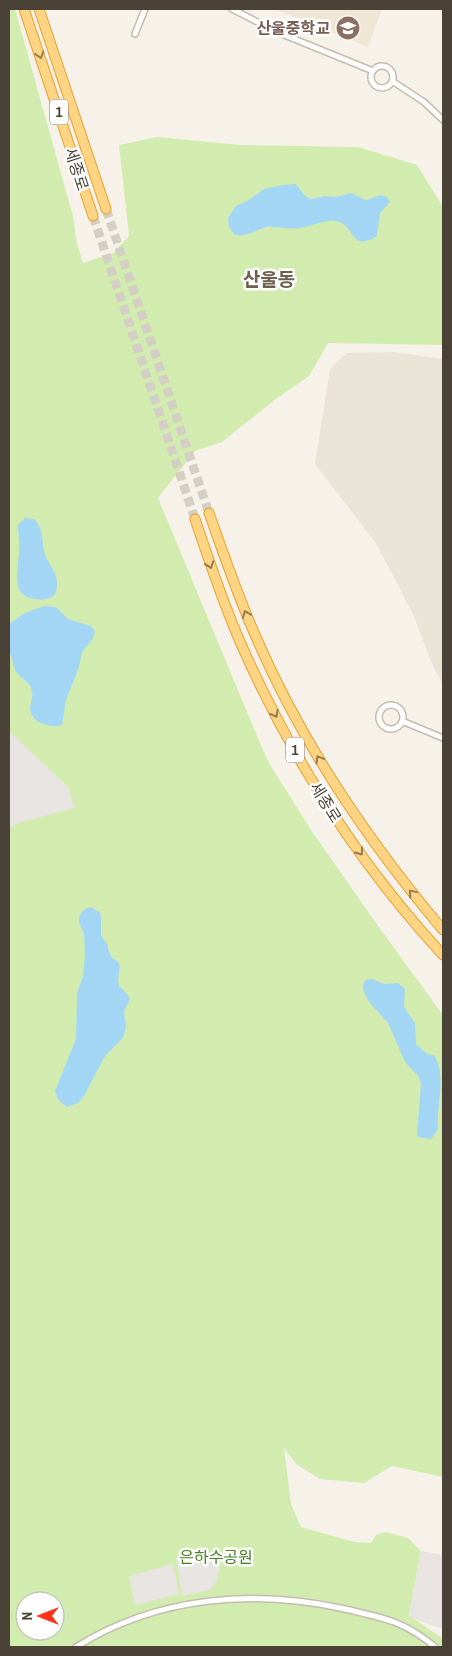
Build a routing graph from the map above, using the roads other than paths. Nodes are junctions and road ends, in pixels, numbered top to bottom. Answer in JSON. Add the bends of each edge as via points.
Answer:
{"nodes":[{"id":1,"x":24,"y":9,"type":"edge"},
{"id":2,"x":40,"y":9,"type":"edge"},
{"id":3,"x":145,"y":9,"type":"edge"},
{"id":4,"x":232,"y":9,"type":"edge"},
{"id":5,"x":135,"y":34,"type":"dead end"},
{"id":6,"x":373,"y":71,"type":"junction"},
{"id":7,"x":392,"y":81,"type":"junction"},
{"id":8,"x":443,"y":120,"type":"edge"},
{"id":9,"x":106,"y":209,"type":"tunnel mouth"},
{"id":10,"x":93,"y":216,"type":"tunnel mouth"},
{"id":11,"x":209,"y":513,"type":"tunnel mouth"},
{"id":12,"x":194,"y":519,"type":"tunnel mouth"},
{"id":13,"x":402,"y":721,"type":"junction"},
{"id":14,"x":443,"y":738,"type":"edge"},
{"id":15,"x":443,"y":930,"type":"edge"},
{"id":16,"x":441,"y":953,"type":"edge"},
{"id":17,"x":76,"y":1647,"type":"edge"},
{"id":18,"x":435,"y":1647,"type":"edge"}],
"edges":[{"from":1,"to":10,"type":"highway","name":"세종로","number":"1","one_way":true},
{"from":2,"to":9,"type":"highway","name":"세종로","number":"1"},
{"from":3,"to":5,"type":"street"},
{"from":4,"to":6,"type":"street","via":[[277,32]]},
{"from":6,"to":7,"type":"street","via":[[380,66],[386,67],[391,71]]},
{"from":6,"to":7,"type":"street","via":[[372,81],[377,86],[384,87]]},
{"from":7,"to":8,"type":"street","via":[[424,102]]},
{"from":15,"to":11,"type":"highway","name":"세종로","number":"1","one_way":true,"via":[[359,822],[283,695],[256,638]]},
{"from":12,"to":16,"type":"highway","name":"세종로","number":"1","one_way":true,"via":[[241,643],[306,770],[388,891]]},
{"from":13,"to":13,"type":"street","via":[[402,713],[394,706],[386,707],[379,716],[384,726],[391,729]]},
{"from":13,"to":14,"type":"street"},
{"from":17,"to":18,"type":"street","via":[[112,1628],[156,1611],[236,1598],[300,1600],[392,1620]]}]}
